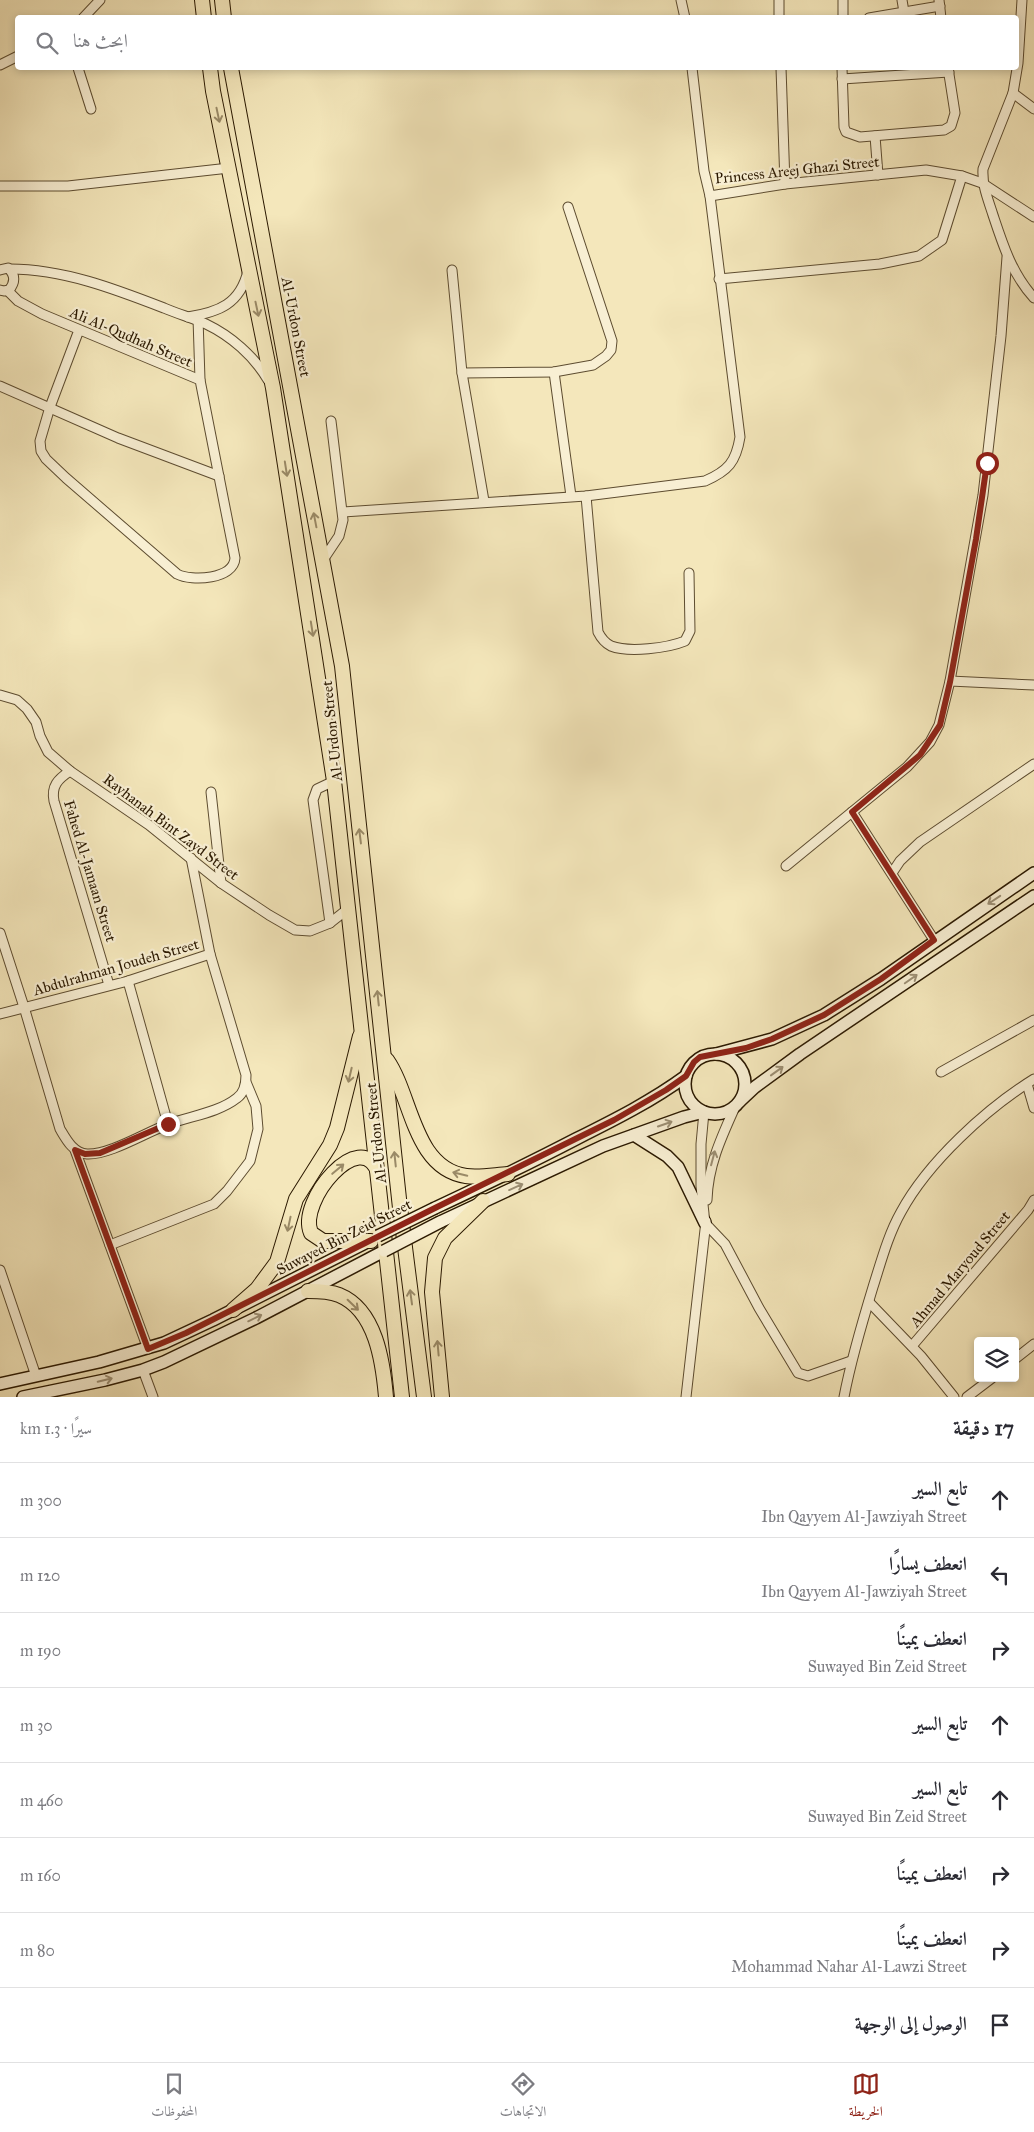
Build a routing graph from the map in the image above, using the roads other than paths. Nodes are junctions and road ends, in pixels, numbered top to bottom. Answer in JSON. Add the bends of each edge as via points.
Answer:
{"nodes":[{"id":1,"x":100,"y":0,"type":"edge"},
{"id":2,"x":202,"y":0,"type":"edge"},
{"id":3,"x":222,"y":0,"type":"edge"},
{"id":4,"x":682,"y":0,"type":"edge"},
{"id":5,"x":779,"y":0,"type":"edge"},
{"id":6,"x":843,"y":0,"type":"edge"},
{"id":7,"x":902,"y":0,"type":"edge"},
{"id":8,"x":1022,"y":0,"type":"edge"},
{"id":9,"x":939,"y":3,"type":"edge"},
{"id":10,"x":904,"y":12,"type":"junction"},
{"id":11,"x":86,"y":15,"type":"edge"},
{"id":12,"x":204,"y":15,"type":"edge"},
{"id":13,"x":224,"y":15,"type":"edge"},
{"id":14,"x":684,"y":15,"type":"edge"},
{"id":15,"x":779,"y":15,"type":"edge"},
{"id":16,"x":842,"y":15,"type":"edge"},
{"id":17,"x":886,"y":15,"type":"edge"},
{"id":18,"x":1019,"y":47,"type":"edge"},
{"id":19,"x":15,"y":58,"type":"edge"},
{"id":20,"x":0,"y":65,"type":"edge"},
{"id":21,"x":79,"y":70,"type":"edge"},
{"id":22,"x":210,"y":70,"type":"edge"},
{"id":23,"x":231,"y":70,"type":"edge"},
{"id":24,"x":692,"y":70,"type":"edge"},
{"id":25,"x":781,"y":70,"type":"edge"},
{"id":26,"x":842,"y":70,"type":"edge"},
{"id":27,"x":948,"y":70,"type":"edge"},
{"id":28,"x":1017,"y":70,"type":"edge"},
{"id":29,"x":842,"y":79,"type":"junction"},
{"id":30,"x":1013,"y":93,"type":"junction"},
{"id":31,"x":91,"y":109,"type":"dead end"},
{"id":32,"x":1034,"y":110,"type":"edge"},
{"id":33,"x":875,"y":136,"type":"junction"},
{"id":34,"x":229,"y":168,"type":"junction"},
{"id":35,"x":878,"y":175,"type":"junction"},
{"id":36,"x":962,"y":176,"type":"junction"},
{"id":37,"x":982,"y":183,"type":"junction"},
{"id":38,"x":785,"y":184,"type":"junction"},
{"id":39,"x":0,"y":186,"type":"edge"},
{"id":40,"x":710,"y":196,"type":"junction"},
{"id":41,"x":568,"y":206,"type":"dead end"},
{"id":42,"x":1034,"y":217,"type":"edge"},
{"id":43,"x":1007,"y":257,"type":"junction"},
{"id":44,"x":3,"y":269,"type":"edge"},
{"id":45,"x":248,"y":269,"type":"junction"},
{"id":46,"x":452,"y":270,"type":"dead end"},
{"id":47,"x":719,"y":278,"type":"junction"},
{"id":48,"x":4,"y":290,"type":"edge"},
{"id":49,"x":1034,"y":298,"type":"edge"},
{"id":50,"x":198,"y":318,"type":"junction"},
{"id":51,"x":79,"y":330,"type":"junction"},
{"id":52,"x":554,"y":372,"type":"junction"},
{"id":53,"x":462,"y":373,"type":"junction"},
{"id":54,"x":200,"y":380,"type":"junction"},
{"id":55,"x":0,"y":386,"type":"edge"},
{"id":56,"x":273,"y":388,"type":"junction"},
{"id":57,"x":50,"y":406,"type":"junction"},
{"id":58,"x":331,"y":421,"type":"dead end"},
{"id":59,"x":219,"y":476,"type":"junction"},
{"id":60,"x":571,"y":496,"type":"junction"},
{"id":61,"x":586,"y":496,"type":"junction"},
{"id":62,"x":484,"y":502,"type":"junction"},
{"id":63,"x":343,"y":512,"type":"junction"},
{"id":64,"x":323,"y":560,"type":"junction"},
{"id":65,"x":689,"y":573,"type":"dead end"},
{"id":66,"x":950,"y":682,"type":"junction"},
{"id":67,"x":1034,"y":684,"type":"edge"},
{"id":68,"x":0,"y":695,"type":"edge"},
{"id":69,"x":1034,"y":764,"type":"edge"},
{"id":70,"x":70,"y":771,"type":"junction"},
{"id":71,"x":334,"y":781,"type":"junction"},
{"id":72,"x":211,"y":792,"type":"dead end"},
{"id":73,"x":852,"y":812,"type":"junction"},
{"id":74,"x":191,"y":858,"type":"junction"},
{"id":75,"x":786,"y":866,"type":"dead end"},
{"id":76,"x":1034,"y":873,"type":"edge"},
{"id":77,"x":892,"y":874,"type":"junction"},
{"id":78,"x":221,"y":883,"type":"junction"},
{"id":79,"x":1034,"y":896,"type":"edge"},
{"id":80,"x":349,"y":908,"type":"junction"},
{"id":81,"x":330,"y":923,"type":"junction"},
{"id":82,"x":0,"y":933,"type":"edge"},
{"id":83,"x":934,"y":940,"type":"junction"},
{"id":84,"x":210,"y":954,"type":"junction"},
{"id":85,"x":128,"y":981,"type":"junction"},
{"id":86,"x":109,"y":985,"type":"junction"},
{"id":87,"x":24,"y":1007,"type":"junction"},
{"id":88,"x":0,"y":1014,"type":"edge"},
{"id":89,"x":1034,"y":1020,"type":"edge"},
{"id":90,"x":362,"y":1028,"type":"junction"},
{"id":91,"x":716,"y":1054,"type":"junction"},
{"id":92,"x":384,"y":1056,"type":"junction"},
{"id":93,"x":941,"y":1072,"type":"dead end"},
{"id":94,"x":686,"y":1076,"type":"junction"},
{"id":95,"x":1030,"y":1081,"type":"edge"},
{"id":96,"x":246,"y":1082,"type":"junction"},
{"id":97,"x":737,"y":1104,"type":"junction"},
{"id":98,"x":1034,"y":1108,"type":"edge"},
{"id":99,"x":704,"y":1112,"type":"junction"},
{"id":100,"x":168,"y":1124,"type":"junction"},
{"id":101,"x":634,"y":1135,"type":"junction"},
{"id":102,"x":75,"y":1150,"type":"junction"},
{"id":103,"x":508,"y":1174,"type":"junction"},
{"id":104,"x":378,"y":1176,"type":"junction"},
{"id":105,"x":1034,"y":1200,"type":"edge"},
{"id":106,"x":483,"y":1201,"type":"junction"},
{"id":107,"x":1031,"y":1209,"type":"edge"},
{"id":108,"x":705,"y":1223,"type":"junction"},
{"id":109,"x":374,"y":1238,"type":"junction"},
{"id":110,"x":110,"y":1245,"type":"junction"},
{"id":111,"x":0,"y":1270,"type":"edge"},
{"id":112,"x":308,"y":1291,"type":"junction"},
{"id":113,"x":868,"y":1302,"type":"junction"},
{"id":114,"x":233,"y":1310,"type":"junction"},
{"id":115,"x":1034,"y":1344,"type":"edge"},
{"id":116,"x":912,"y":1346,"type":"junction"},
{"id":117,"x":148,"y":1349,"type":"junction"},
{"id":118,"x":1019,"y":1356,"type":"edge"},
{"id":119,"x":851,"y":1361,"type":"junction"},
{"id":120,"x":143,"y":1370,"type":"junction"},
{"id":121,"x":36,"y":1376,"type":"junction"},
{"id":122,"x":987,"y":1382,"type":"edge"},
{"id":123,"x":0,"y":1384,"type":"edge"},
{"id":124,"x":23,"y":1397,"type":"edge"},
{"id":125,"x":153,"y":1397,"type":"edge"},
{"id":126,"x":386,"y":1397,"type":"edge"},
{"id":127,"x":402,"y":1397,"type":"edge"},
{"id":128,"x":424,"y":1397,"type":"edge"},
{"id":129,"x":442,"y":1397,"type":"edge"},
{"id":130,"x":686,"y":1397,"type":"edge"},
{"id":131,"x":844,"y":1397,"type":"edge"},
{"id":132,"x":954,"y":1397,"type":"edge"},
{"id":133,"x":967,"y":1397,"type":"edge"}],
"edges":[{"from":1,"to":11,"type":"street"},
{"from":2,"to":12,"type":"highway"},
{"from":3,"to":13,"type":"highway"},
{"from":4,"to":14,"type":"street"},
{"from":5,"to":15,"type":"street"},
{"from":6,"to":16,"type":"street"},
{"from":7,"to":10,"type":"street"},
{"from":8,"to":18,"type":"street"},
{"from":9,"to":10,"type":"street"},
{"from":10,"to":17,"type":"street"},
{"from":19,"to":20,"type":"street"},
{"from":21,"to":31,"type":"street"},
{"from":22,"to":34,"type":"highway","name":"Al-Urdon Street","one_way":true},
{"from":64,"to":23,"type":"highway","name":"Al-Urdon Street","one_way":true},
{"from":24,"to":40,"type":"street","name":"Princess Areej Ghazi Street"},
{"from":25,"to":38,"type":"street"},
{"from":26,"to":29,"type":"street"},
{"from":27,"to":29,"type":"street"},
{"from":27,"to":33,"type":"street","via":[[955,113],[951,126],[944,130]]},
{"from":28,"to":30,"type":"street"},
{"from":29,"to":33,"type":"street","via":[[842,120],[846,132],[860,137]]},
{"from":30,"to":32,"type":"street"},
{"from":30,"to":37,"type":"street","via":[[983,169]]},
{"from":33,"to":35,"type":"street"},
{"from":34,"to":39,"type":"street","via":[[68,186]]},
{"from":34,"to":45,"type":"highway","name":"Al-Urdon Street"},
{"from":35,"to":36,"type":"street","name":"Princess Areej Ghazi Street","via":[[926,170]]},
{"from":35,"to":38,"type":"street","name":"Princess Areej Ghazi Street"},
{"from":36,"to":37,"type":"street","name":"Princess Areej Ghazi Street"},
{"from":36,"to":47,"type":"street","via":[[942,240],[920,256],[880,264]]},
{"from":37,"to":42,"type":"street","name":"Princess Areej Ghazi Street"},
{"from":37,"to":43,"type":"street"},
{"from":38,"to":40,"type":"street","name":"Princess Areej Ghazi Street"},
{"from":40,"to":47,"type":"street"},
{"from":41,"to":52,"type":"street","via":[[612,341],[606,356],[593,365]]},
{"from":43,"to":49,"type":"street","via":[[1016,276]]},
{"from":43,"to":66,"type":"street","via":[[983,495]]},
{"from":44,"to":48,"type":"street","via":[[14,280],[12,286]]},
{"from":44,"to":50,"type":"street","via":[[52,272]]},
{"from":45,"to":50,"type":"street","via":[[246,281],[229,304]]},
{"from":45,"to":56,"type":"highway","name":"Al-Urdon Street","one_way":true},
{"from":46,"to":53,"type":"street"},
{"from":47,"to":61,"type":"street","via":[[740,438],[732,464],[705,481]]},
{"from":48,"to":51,"type":"street","name":"Ali Al-Qudhah Street","via":[[26,306]]},
{"from":50,"to":54,"type":"street"},
{"from":50,"to":56,"type":"street","via":[[245,351]]},
{"from":51,"to":54,"type":"street","name":"Ali Al-Qudhah Street"},
{"from":51,"to":57,"type":"street"},
{"from":52,"to":53,"type":"street"},
{"from":52,"to":60,"type":"street"},
{"from":53,"to":62,"type":"street"},
{"from":54,"to":59,"type":"street","name":"Ali Al-Qudhah Street"},
{"from":55,"to":57,"type":"street"},
{"from":56,"to":71,"type":"highway","name":"Al-Urdon Street","one_way":true},
{"from":57,"to":59,"type":"street","via":[[118,438]]},
{"from":57,"to":59,"type":"street","name":"Ali Al-Qudhah Street","via":[[40,441],[46,459],[177,574],[194,579],[223,574],[232,567],[235,558]]},
{"from":58,"to":63,"type":"street"},
{"from":60,"to":61,"type":"street"},
{"from":60,"to":62,"type":"street"},
{"from":61,"to":65,"type":"street","via":[[598,632],[609,645],[651,648],[685,640],[690,631]]},
{"from":62,"to":63,"type":"street"},
{"from":63,"to":64,"type":"street","via":[[339,536]]},
{"from":92,"to":64,"type":"highway","name":"Al-Urdon Street","one_way":true,"via":[[342,666]]},
{"from":66,"to":67,"type":"street"},
{"from":66,"to":73,"type":"street","via":[[940,725],[930,742],[907,767]]},
{"from":68,"to":70,"type":"street","name":"Rayhanah Bint Zayd Street","via":[[17,700],[27,709],[48,752]]},
{"from":69,"to":77,"type":"street","via":[[920,842],[900,861]]},
{"from":70,"to":74,"type":"street","name":"Rayhanah Bint Zayd Street","via":[[150,825]]},
{"from":70,"to":86,"type":"street","name":"Fahed Al-Jamaan Street","via":[[57,780],[54,801]]},
{"from":71,"to":80,"type":"highway","name":"Al-Urdon Street"},
{"from":71,"to":81,"type":"street","via":[[318,789],[313,800]]},
{"from":72,"to":78,"type":"street"},
{"from":73,"to":75,"type":"street"},
{"from":73,"to":77,"type":"street"},
{"from":74,"to":78,"type":"street","name":"Rayhanah Bint Zayd Street"},
{"from":74,"to":84,"type":"street"},
{"from":76,"to":83,"type":"main road","one_way":true},
{"from":77,"to":83,"type":"street"},
{"from":78,"to":81,"type":"street","name":"Rayhanah Bint Zayd Street","via":[[296,930],[310,931]]},
{"from":97,"to":79,"type":"main road","one_way":true,"via":[[800,1054]]},
{"from":80,"to":81,"type":"street","name":"Rayhanah Bint Zayd Street"},
{"from":80,"to":90,"type":"highway","name":"Al-Urdon Street"},
{"from":82,"to":87,"type":"street"},
{"from":83,"to":91,"type":"main road","via":[[824,1015],[772,1039]]},
{"from":84,"to":85,"type":"street","name":"Abdulrahman Joudeh Street"},
{"from":84,"to":96,"type":"street"},
{"from":85,"to":86,"type":"street","name":"Abdulrahman Joudeh Street"},
{"from":85,"to":100,"type":"street"},
{"from":86,"to":87,"type":"street","name":"Abdulrahman Joudeh Street"},
{"from":87,"to":88,"type":"street","name":"Abdulrahman Joudeh Street"},
{"from":87,"to":102,"type":"street","via":[[60,1129]]},
{"from":89,"to":93,"type":"street"},
{"from":90,"to":104,"type":"highway","name":"Al-Urdon Street"},
{"from":90,"to":114,"type":"highway","one_way":true,"via":[[337,1128],[296,1199],[277,1262],[257,1289]]},
{"from":91,"to":94,"type":"main road","via":[[708,1054],[694,1062]]},
{"from":91,"to":97,"type":"main road","via":[[725,1056],[740,1067],[745,1085]]},
{"from":103,"to":92,"type":"highway","one_way":true,"via":[[466,1176],[451,1172],[435,1160],[420,1138],[396,1077]]},
{"from":128,"to":92,"type":"highway","name":"Al-Urdon Street","one_way":true},
{"from":94,"to":99,"type":"main road","via":[[686,1094]]},
{"from":94,"to":103,"type":"main road","name":"Suwayed Bin Zeid Street","via":[[614,1120]]},
{"from":95,"to":98,"type":"street"},
{"from":95,"to":113,"type":"street","via":[[964,1134],[910,1196],[884,1253]]},
{"from":96,"to":100,"type":"street","via":[[239,1097],[231,1102]]},
{"from":96,"to":110,"type":"street","via":[[256,1106],[258,1129],[250,1161],[227,1191],[214,1204]]},
{"from":97,"to":99,"type":"main road","via":[[718,1114]]},
{"from":108,"to":97,"type":"street","one_way":true,"via":[[711,1166]]},
{"from":101,"to":99,"type":"main road","name":"Suwayed Bin Zeid Street","one_way":true},
{"from":99,"to":108,"type":"street","via":[[701,1186]]},
{"from":100,"to":102,"type":"street","via":[[100,1153],[85,1154]]},
{"from":106,"to":101,"type":"main road","name":"Suwayed Bin Zeid Street","one_way":true},
{"from":101,"to":108,"type":"main road","via":[[678,1167]]},
{"from":102,"to":110,"type":"street"},
{"from":103,"to":109,"type":"main road","name":"Suwayed Bin Zeid Street","bridge":true},
{"from":109,"to":104,"type":"highway","one_way":true,"via":[[323,1241],[311,1233],[308,1224],[319,1192],[331,1175],[347,1162],[366,1159],[376,1167]]},
{"from":104,"to":127,"type":"highway","name":"Al-Urdon Street"},
{"from":105,"to":107,"type":"street","name":"Ahmad Maryoud Street"},
{"from":106,"to":112,"type":"main road","name":"Suwayed Bin Zeid Street","bridge":true},
{"from":129,"to":106,"type":"highway","one_way":true,"via":[[432,1292],[435,1258],[445,1238]]},
{"from":107,"to":116,"type":"street","name":"Ahmad Maryoud Street"},
{"from":108,"to":119,"type":"street","via":[[725,1244],[798,1373],[808,1376]]},
{"from":108,"to":130,"type":"street"},
{"from":109,"to":114,"type":"main road","name":"Suwayed Bin Zeid Street"},
{"from":110,"to":117,"type":"street"},
{"from":111,"to":121,"type":"street"},
{"from":120,"to":112,"type":"main road","name":"Suwayed Bin Zeid Street","one_way":true},
{"from":112,"to":126,"type":"highway","one_way":true,"via":[[342,1296],[364,1316],[378,1351]]},
{"from":113,"to":116,"type":"street","name":"Ahmad Maryoud Street"},
{"from":113,"to":119,"type":"street"},
{"from":114,"to":117,"type":"main road","name":"Suwayed Bin Zeid Street"},
{"from":115,"to":118,"type":"street"},
{"from":116,"to":132,"type":"street","name":"Ahmad Maryoud Street"},
{"from":117,"to":121,"type":"main road","name":"Suwayed Bin Zeid Street"},
{"from":119,"to":131,"type":"street"},
{"from":124,"to":120,"type":"main road","name":"Suwayed Bin Zeid Street","one_way":true},
{"from":120,"to":125,"type":"street"},
{"from":121,"to":123,"type":"main road","name":"Suwayed Bin Zeid Street"},
{"from":122,"to":133,"type":"street"}]}
